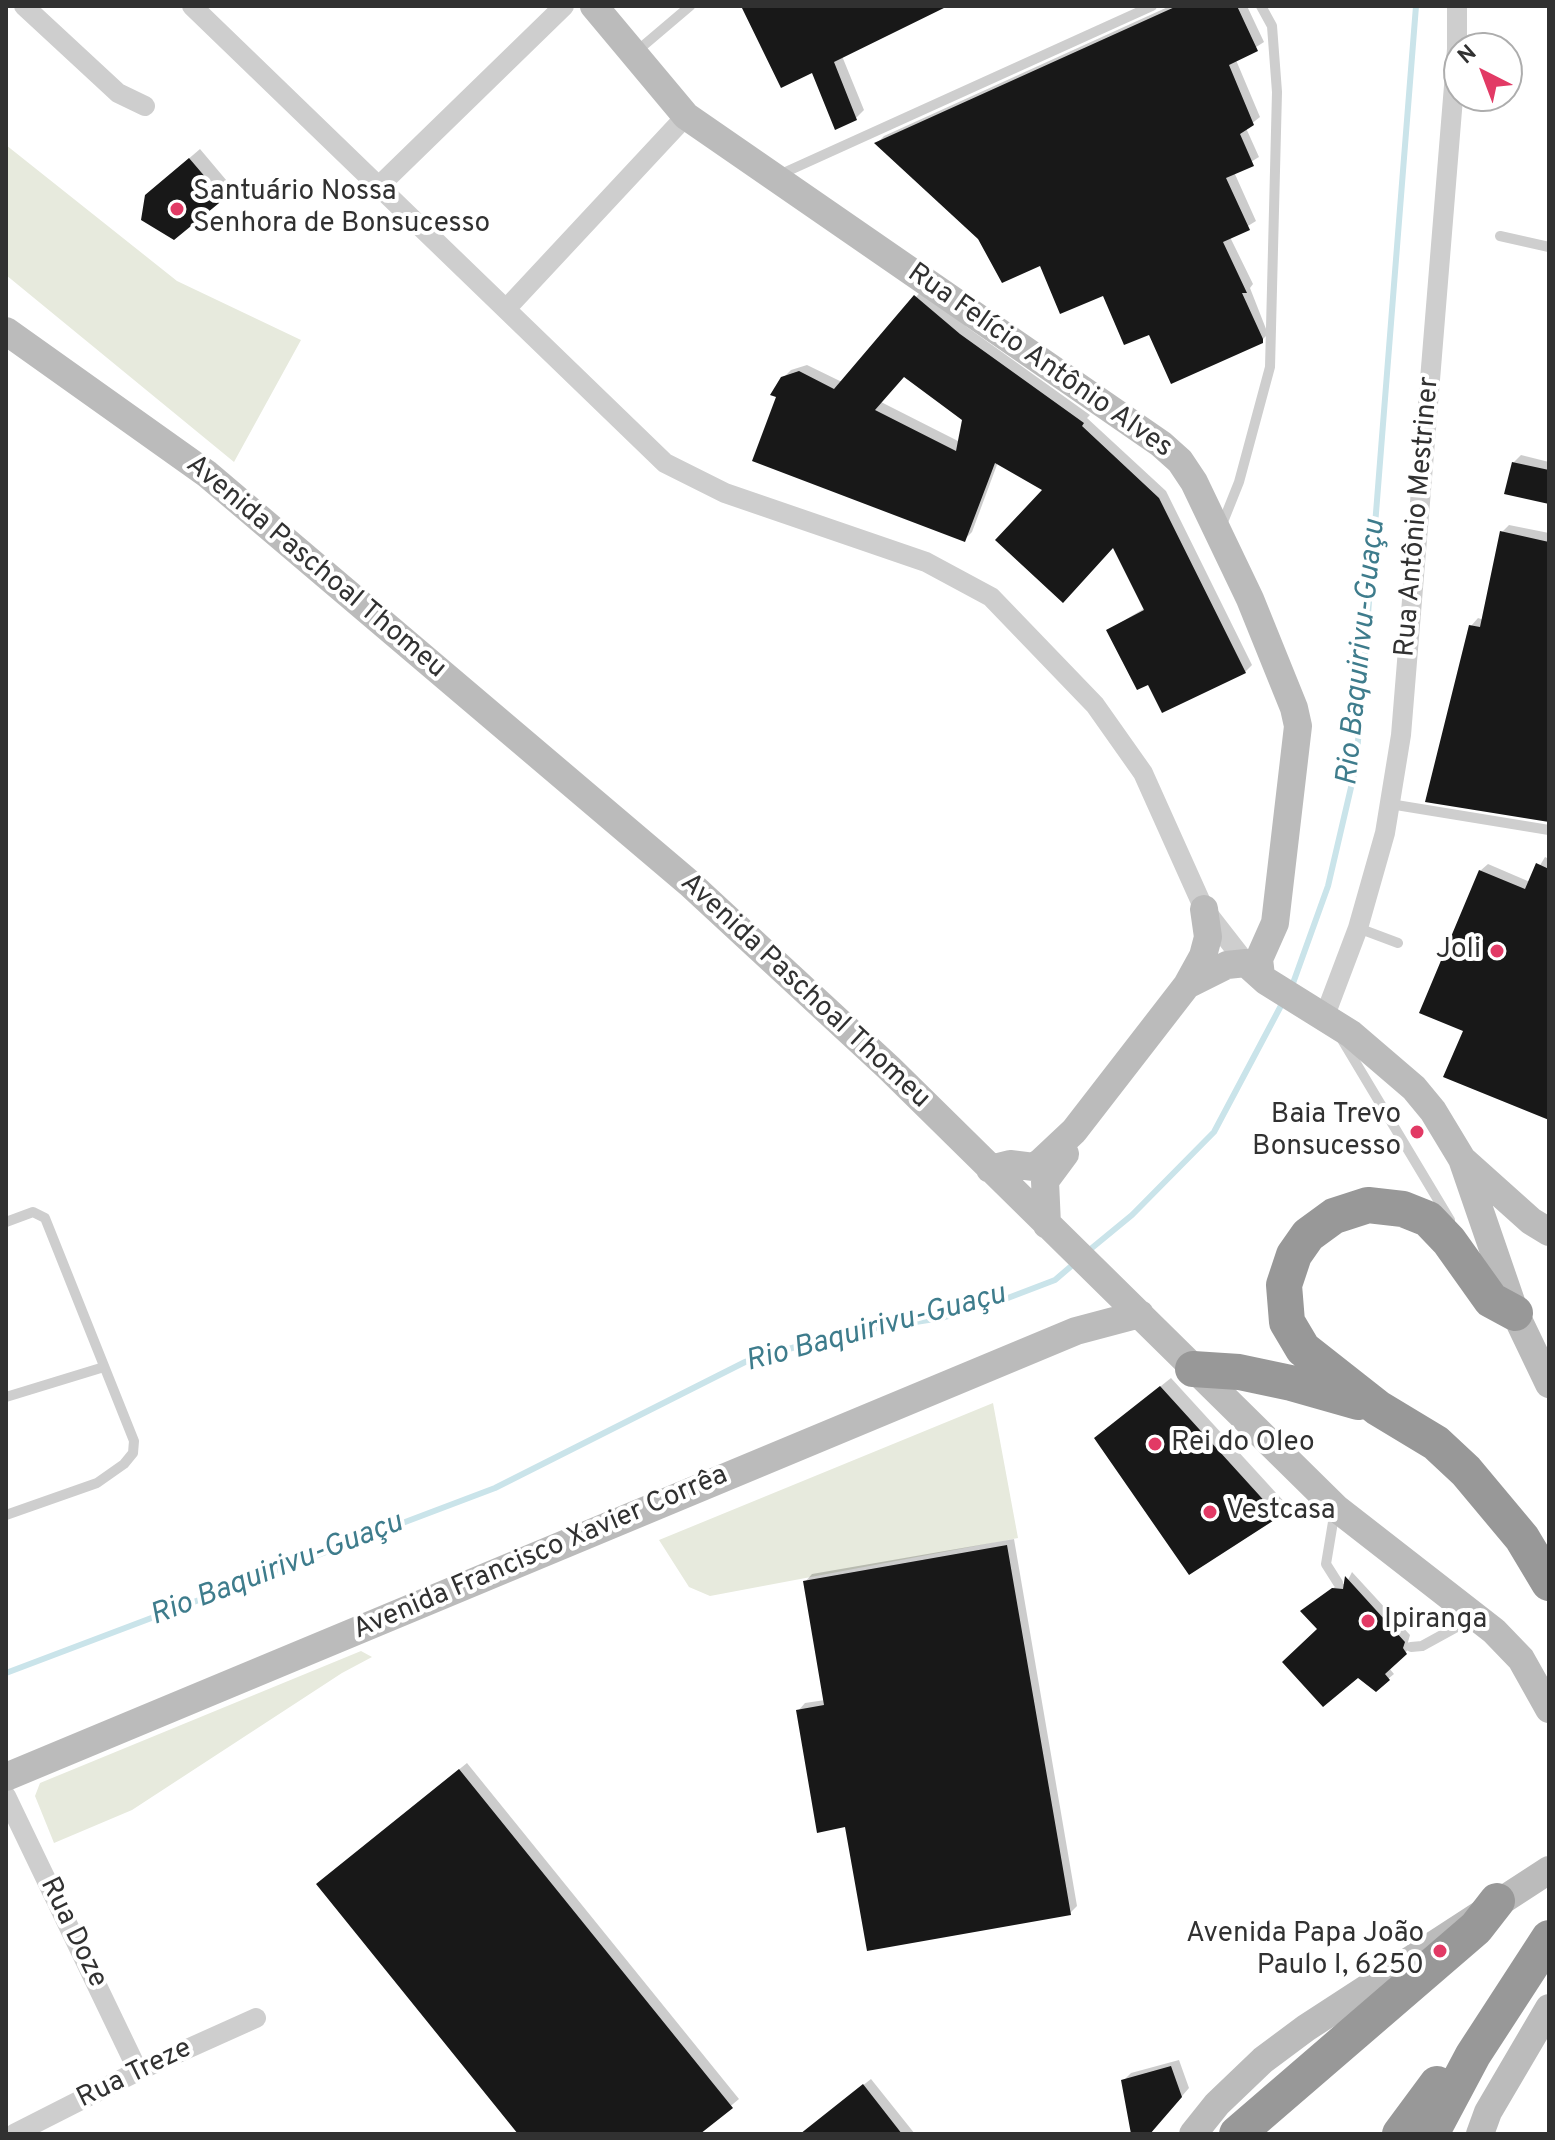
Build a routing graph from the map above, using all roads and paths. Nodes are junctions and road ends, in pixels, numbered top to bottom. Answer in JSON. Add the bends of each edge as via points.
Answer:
{"nodes":[{"id":1,"x":24,"y":6,"type":"edge"},
{"id":2,"x":192,"y":6,"type":"edge"},
{"id":3,"x":564,"y":6,"type":"edge"},
{"id":4,"x":594,"y":6,"type":"edge"},
{"id":5,"x":690,"y":6,"type":"edge"},
{"id":6,"x":1152,"y":6,"type":"edge"},
{"id":7,"x":1261,"y":6,"type":"edge"},
{"id":8,"x":1457,"y":6,"type":"edge"},
{"id":9,"x":635,"y":53,"type":"junction"},
{"id":10,"x":145,"y":106,"type":"dead end"},
{"id":11,"x":686,"y":116,"type":"junction"},
{"id":12,"x":773,"y":178,"type":"junction"},
{"id":13,"x":378,"y":187,"type":"junction"},
{"id":14,"x":1500,"y":236,"type":"dead end"},
{"id":15,"x":1549,"y":247,"type":"edge"},
{"id":16,"x":506,"y":309,"type":"junction"},
{"id":17,"x":6,"y":331,"type":"edge"},
{"id":18,"x":1219,"y":533,"type":"junction"},
{"id":19,"x":1390,"y":804,"type":"junction"},
{"id":20,"x":1549,"y":830,"type":"edge"},
{"id":21,"x":1204,"y":909,"type":"junction"},
{"id":22,"x":1358,"y":928,"type":"junction"},
{"id":23,"x":1398,"y":943,"type":"dead end"},
{"id":24,"x":1258,"y":973,"type":"junction"},
{"id":25,"x":1187,"y":985,"type":"junction"},
{"id":26,"x":1320,"y":1015,"type":"junction"},
{"id":27,"x":1074,"y":1131,"type":"junction"},
{"id":28,"x":1462,"y":1159,"type":"junction"},
{"id":29,"x":990,"y":1169,"type":"junction"},
{"id":30,"x":6,"y":1222,"type":"edge"},
{"id":31,"x":1051,"y":1229,"type":"junction"},
{"id":32,"x":1549,"y":1232,"type":"edge"},
{"id":33,"x":1105,"y":1280,"type":"junction"},
{"id":34,"x":1515,"y":1313,"type":"junction"},
{"id":35,"x":1140,"y":1314,"type":"junction"},
{"id":36,"x":1076,"y":1331,"type":"junction"},
{"id":37,"x":104,"y":1367,"type":"junction"},
{"id":38,"x":1193,"y":1369,"type":"junction"},
{"id":39,"x":1549,"y":1384,"type":"edge"},
{"id":40,"x":6,"y":1397,"type":"edge"},
{"id":41,"x":1378,"y":1408,"type":"junction"},
{"id":42,"x":1336,"y":1508,"type":"junction"},
{"id":43,"x":6,"y":1515,"type":"edge"},
{"id":44,"x":1338,"y":1583,"type":"dead end"},
{"id":45,"x":1549,"y":1583,"type":"edge"},
{"id":46,"x":1476,"y":1617,"type":"junction"},
{"id":47,"x":1411,"y":1647,"type":"dead end"},
{"id":48,"x":1549,"y":1709,"type":"edge"},
{"id":49,"x":6,"y":1777,"type":"edge"},
{"id":50,"x":6,"y":1796,"type":"edge"},
{"id":51,"x":1549,"y":1850,"type":"edge"},
{"id":52,"x":1524,"y":1885,"type":"edge"},
{"id":53,"x":1549,"y":1938,"type":"edge"},
{"id":54,"x":1549,"y":2008,"type":"edge"},
{"id":55,"x":256,"y":2018,"type":"dead end"},
{"id":56,"x":1473,"y":2055,"type":"junction"},
{"id":57,"x":138,"y":2071,"type":"junction"},
{"id":58,"x":14,"y":2134,"type":"edge"},
{"id":59,"x":1193,"y":2134,"type":"edge"},
{"id":60,"x":1237,"y":2134,"type":"edge"},
{"id":61,"x":1400,"y":2134,"type":"edge"},
{"id":62,"x":1431,"y":2134,"type":"edge"},
{"id":63,"x":1480,"y":2134,"type":"edge"}],
"edges":[{"from":1,"to":10,"type":"street","via":[[118,93]]},
{"from":2,"to":13,"type":"street"},
{"from":3,"to":13,"type":"street"},
{"from":4,"to":9,"type":"main road","name":"Rua Felício Antônio Alves"},
{"from":5,"to":9,"type":"lane"},
{"from":6,"to":12,"type":"lane"},
{"from":7,"to":18,"type":"lane","via":[[1272,26],[1277,92],[1270,367],[1239,482]]},
{"from":8,"to":19,"type":"street","name":"Rua Antônio Mestriner","via":[[1401,735]]},
{"from":9,"to":11,"type":"main road","name":"Rua Felício Antônio Alves"},
{"from":11,"to":12,"type":"main road","name":"Rua Felício Antônio Alves"},
{"from":11,"to":16,"type":"street"},
{"from":12,"to":18,"type":"main road","name":"Rua Felício Antônio Alves","via":[[1161,444],[1194,482]]},
{"from":13,"to":16,"type":"street"},
{"from":14,"to":15,"type":"lane"},
{"from":16,"to":21,"type":"street","via":[[644,445],[689,478],[926,562],[991,597],[1095,705],[1143,773]]},
{"from":17,"to":29,"type":"main road","name":"Avenida Paschoal Thomeu","via":[[207,474],[689,883]]},
{"from":18,"to":24,"type":"main road","name":"Rua Felício Antônio Alves","via":[[1298,726],[1275,923]]},
{"from":19,"to":20,"type":"lane"},
{"from":19,"to":22,"type":"street","name":"Rua Antônio Mestriner"},
{"from":21,"to":24,"type":"street"},
{"from":21,"to":25,"type":"main road","via":[[1208,937]]},
{"from":22,"to":23,"type":"lane"},
{"from":22,"to":26,"type":"street","name":"Rua Antônio Mestriner"},
{"from":24,"to":25,"type":"main road","via":[[1227,965]]},
{"from":24,"to":26,"type":"main road"},
{"from":25,"to":27,"type":"main road"},
{"from":26,"to":28,"type":"main road","via":[[1351,1034],[1414,1088]]},
{"from":26,"to":34,"type":"lane","via":[[1457,1232]]},
{"from":27,"to":29,"type":"main road","via":[[1034,1167],[1010,1164]]},
{"from":27,"to":31,"type":"main road","via":[[1045,1181]]},
{"from":28,"to":32,"type":"main road"},
{"from":28,"to":34,"type":"main road"},
{"from":29,"to":31,"type":"main road","name":"Avenida Paschoal Thomeu"},
{"from":30,"to":37,"type":"lane","via":[[33,1212],[45,1218]]},
{"from":31,"to":33,"type":"main road","name":"Avenida Paschoal Thomeu"},
{"from":33,"to":35,"type":"main road","name":"Avenida Paschoal Thomeu"},
{"from":33,"to":36,"type":"main road","name":"Avenida Francisco Xavier Corrêa","via":[[1098,1311]]},
{"from":34,"to":39,"type":"main road"},
{"from":34,"to":41,"type":"highway","via":[[1491,1300],[1428,1219],[1403,1209],[1368,1205],[1334,1216],[1308,1235],[1294,1255],[1284,1285],[1287,1322],[1303,1349]]},
{"from":35,"to":36,"type":"main road","name":"Avenida Francisco Xavier Corrêa"},
{"from":35,"to":38,"type":"main road","name":"Avenida Paschoal Thomeu"},
{"from":36,"to":49,"type":"main road","name":"Avenida Francisco Xavier Corrêa"},
{"from":37,"to":40,"type":"lane"},
{"from":37,"to":43,"type":"lane","via":[[132,1434],[133,1453],[97,1483]]},
{"from":38,"to":41,"type":"highway","via":[[1239,1372]]},
{"from":38,"to":42,"type":"main road","name":"Avenida Paschoal Thomeu"},
{"from":41,"to":45,"type":"highway","via":[[1436,1443],[1466,1471],[1522,1538]]},
{"from":42,"to":44,"type":"lane","via":[[1326,1564]]},
{"from":42,"to":46,"type":"main road","name":"Avenida Paschoal Thomeu"},
{"from":46,"to":47,"type":"lane"},
{"from":46,"to":48,"type":"main road","name":"Avenida Paschoal Thomeu","via":[[1521,1659]]},
{"from":50,"to":57,"type":"street","name":"Rua Doze"},
{"from":51,"to":52,"type":"main road"},
{"from":52,"to":59,"type":"main road","via":[[1263,2060]]},
{"from":52,"to":60,"type":"highway"},
{"from":53,"to":56,"type":"highway"},
{"from":54,"to":63,"type":"main road"},
{"from":55,"to":57,"type":"street","name":"Rua Treze"},
{"from":56,"to":61,"type":"highway","via":[[1436,2085]]},
{"from":56,"to":62,"type":"highway"},
{"from":57,"to":58,"type":"street","name":"Rua Treze"}]}
